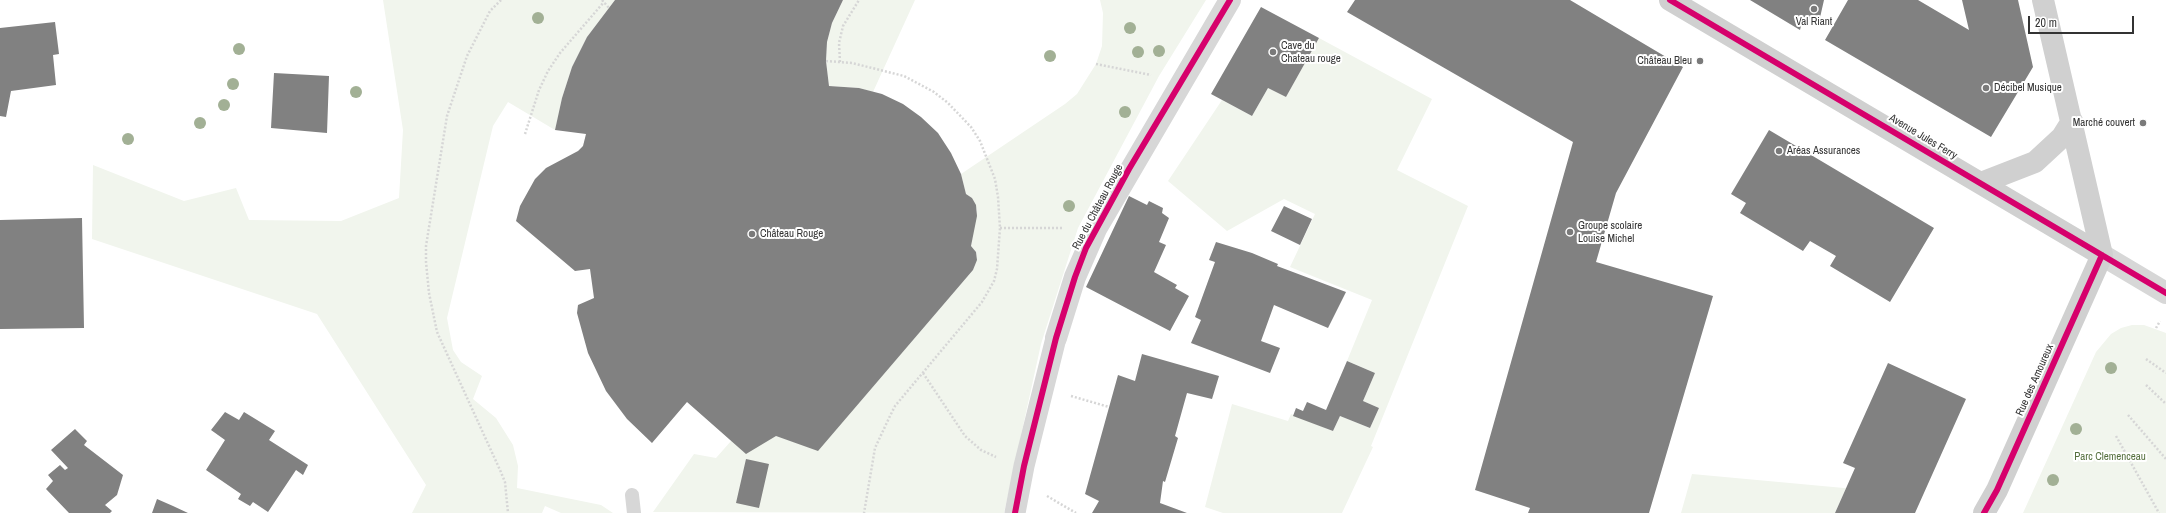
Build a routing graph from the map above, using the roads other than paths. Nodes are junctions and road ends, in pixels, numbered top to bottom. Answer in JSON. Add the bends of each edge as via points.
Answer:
{"nodes":[{"id":1,"x":1230,"y":0,"type":"edge"},
{"id":2,"x":1670,"y":0,"type":"edge"},
{"id":3,"x":2044,"y":0,"type":"edge"},
{"id":4,"x":2072,"y":122,"type":"junction"},
{"id":5,"x":1981,"y":183,"type":"junction"},
{"id":6,"x":2102,"y":255,"type":"junction"},
{"id":7,"x":2166,"y":293,"type":"edge"},
{"id":8,"x":1056,"y":338,"type":"joint"},
{"id":9,"x":632,"y":495,"type":"dead end"},
{"id":10,"x":634,"y":513,"type":"edge"},
{"id":11,"x":1015,"y":513,"type":"edge"},
{"id":12,"x":1984,"y":513,"type":"edge"}],
"edges":[{"from":1,"to":8,"type":"street","name":"Rue du Château Rouge","via":[[1096,229],[1075,277]]},
{"from":2,"to":5,"type":"main road","name":"Avenue Jules Ferry"},
{"from":3,"to":4,"type":"main road"},
{"from":4,"to":5,"type":"main road","via":[[2062,137],[2036,162]]},
{"from":4,"to":6,"type":"main road"},
{"from":5,"to":6,"type":"main road","name":"Avenue Jules Ferry"},
{"from":6,"to":7,"type":"street","name":"Avenue Jules Ferry"},
{"from":6,"to":12,"type":"main road","name":"Rue des Amoureux"},
{"from":8,"to":11,"type":"street","name":"Rue du Château Rouge"},
{"from":9,"to":10,"type":"lane"}]}
